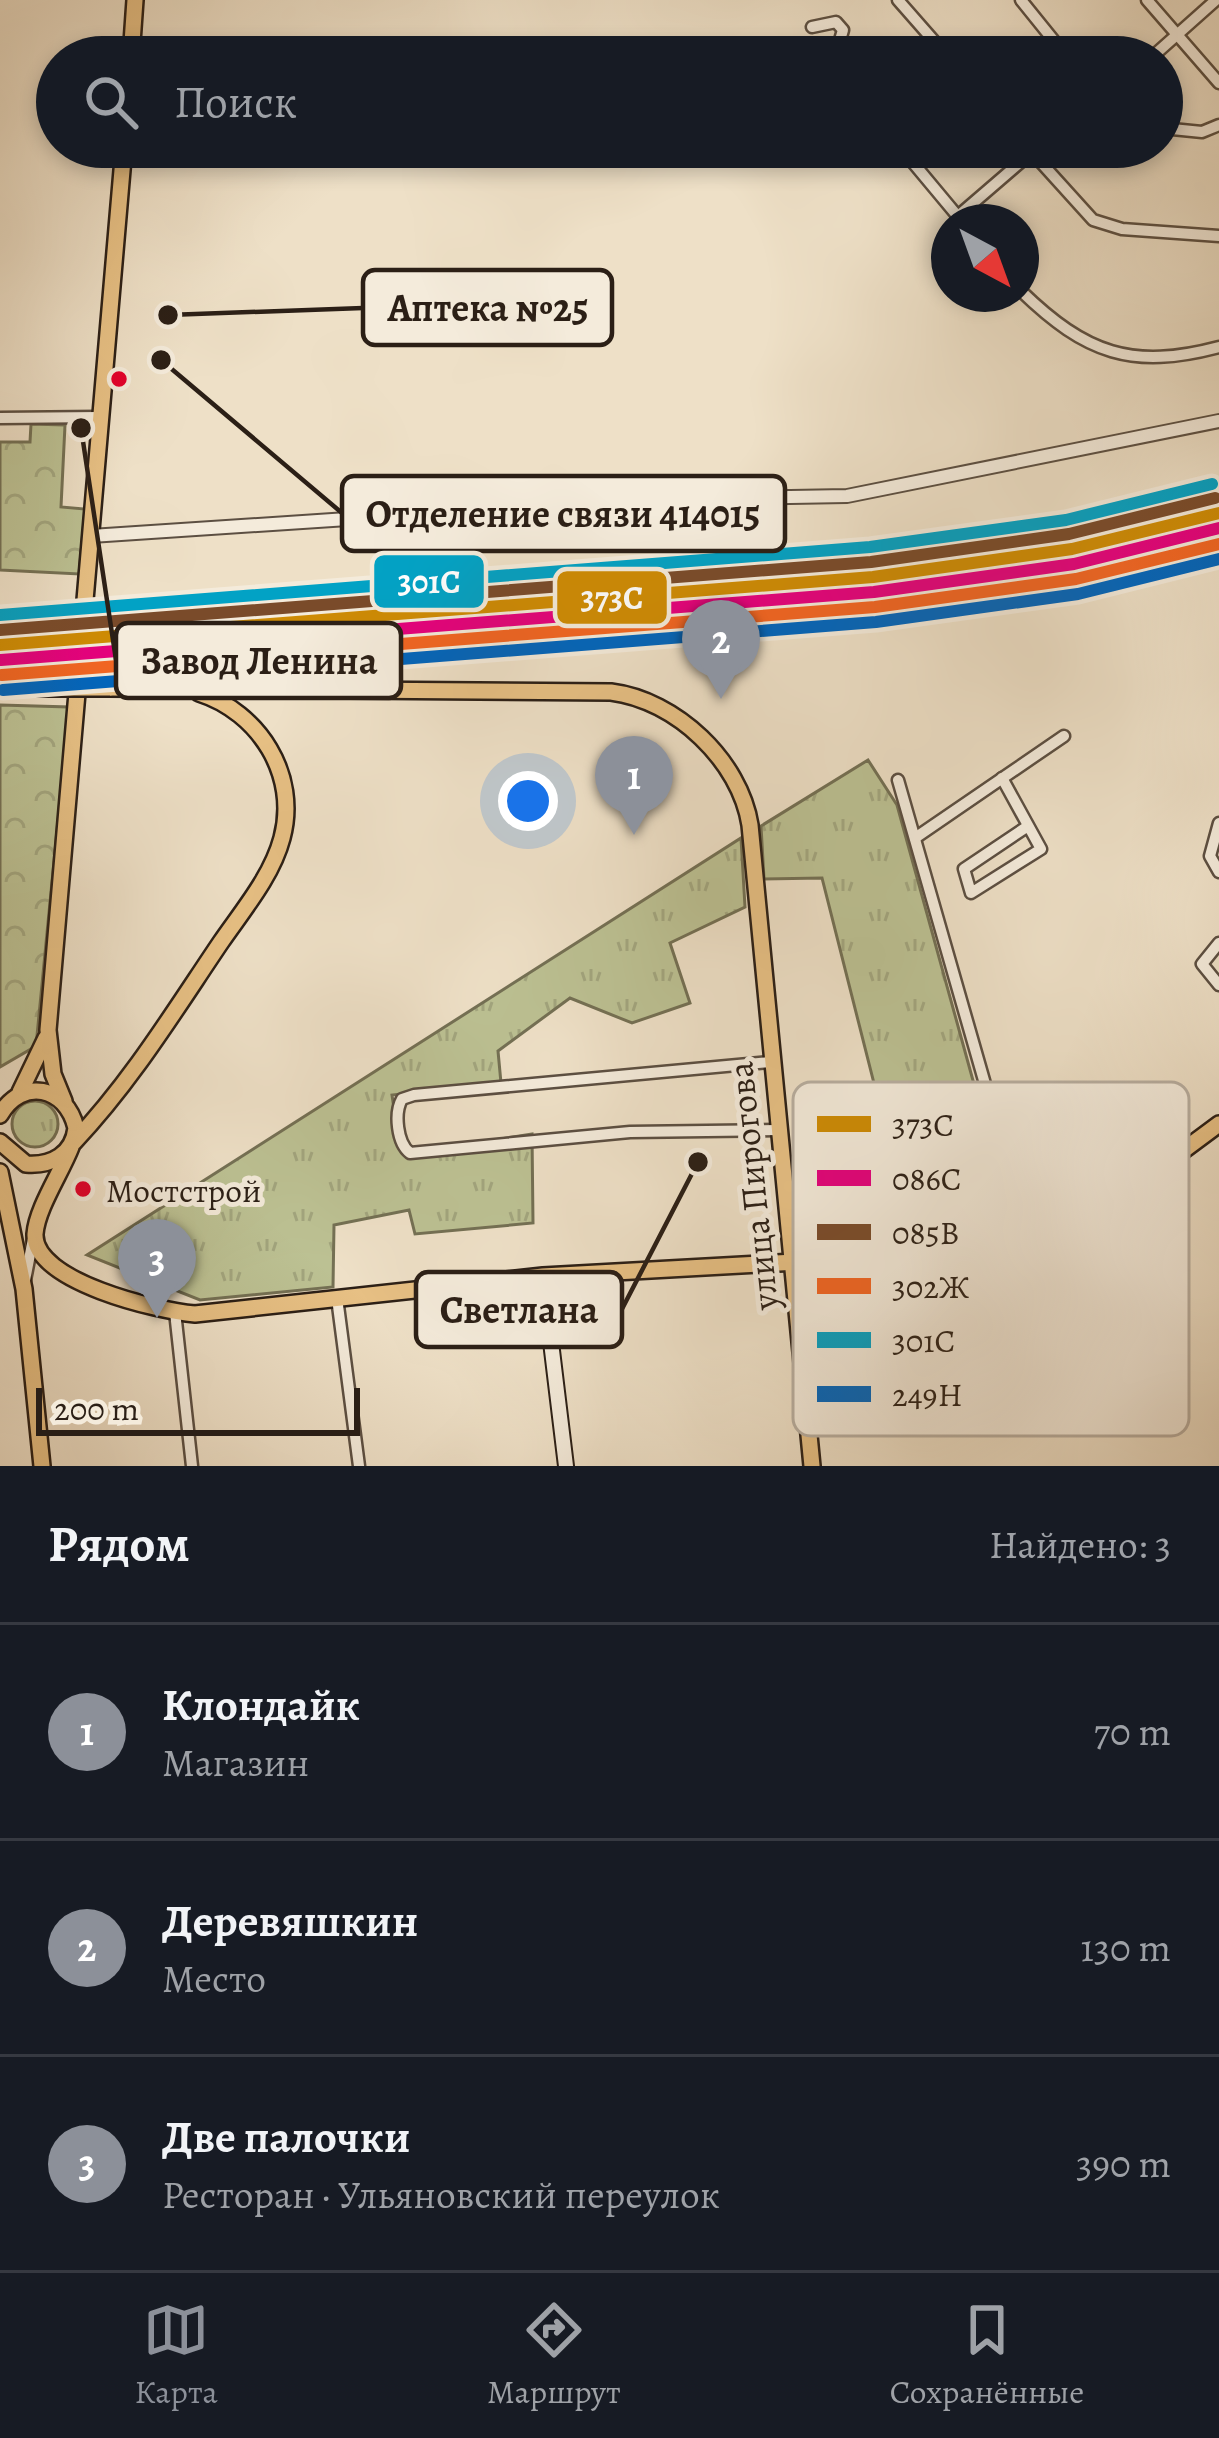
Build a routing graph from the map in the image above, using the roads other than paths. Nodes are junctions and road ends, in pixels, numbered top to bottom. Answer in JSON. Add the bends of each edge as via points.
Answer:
{"nodes":[{"id":1,"x":135,"y":0,"type":"edge"},
{"id":2,"x":898,"y":0,"type":"edge"},
{"id":3,"x":1021,"y":0,"type":"edge"},
{"id":4,"x":1147,"y":0,"type":"edge"},
{"id":5,"x":1216,"y":0,"type":"edge"},
{"id":6,"x":812,"y":27,"type":"dead end"},
{"id":7,"x":132,"y":36,"type":"edge"},
{"id":8,"x":841,"y":36,"type":"edge"},
{"id":9,"x":930,"y":36,"type":"edge"},
{"id":10,"x":1050,"y":36,"type":"edge"},
{"id":11,"x":1179,"y":36,"type":"joint"},
{"id":12,"x":1183,"y":41,"type":"edge"},
{"id":13,"x":1219,"y":83,"type":"edge"},
{"id":14,"x":1219,"y":125,"type":"edge"},
{"id":15,"x":1183,"y":130,"type":"edge"},
{"id":16,"x":122,"y":168,"type":"edge"},
{"id":17,"x":918,"y":168,"type":"edge"},
{"id":18,"x":1012,"y":168,"type":"edge"},
{"id":19,"x":1047,"y":168,"type":"edge"},
{"id":20,"x":948,"y":204,"type":"edge"},
{"id":21,"x":975,"y":204,"type":"edge"},
{"id":22,"x":1219,"y":236,"type":"edge"},
{"id":23,"x":1039,"y":307,"type":"edge"},
{"id":24,"x":1219,"y":347,"type":"edge"},
{"id":25,"x":99,"y":417,"type":"junction"},
{"id":26,"x":0,"y":418,"type":"edge"},
{"id":27,"x":1219,"y":421,"type":"edge"},
{"id":28,"x":91,"y":536,"type":"junction"},
{"id":29,"x":0,"y":688,"type":"edge"},
{"id":30,"x":172,"y":688,"type":"junction"},
{"id":31,"x":1064,"y":736,"type":"dead end"},
{"id":32,"x":1002,"y":778,"type":"junction"},
{"id":33,"x":898,"y":780,"type":"dead end"},
{"id":34,"x":1219,"y":824,"type":"edge"},
{"id":35,"x":1028,"y":826,"type":"junction"},
{"id":36,"x":915,"y":838,"type":"junction"},
{"id":37,"x":1219,"y":872,"type":"edge"},
{"id":38,"x":1219,"y":943,"type":"edge"},
{"id":39,"x":1219,"y":985,"type":"edge"},
{"id":40,"x":48,"y":1030,"type":"junction"},
{"id":41,"x":770,"y":1062,"type":"junction"},
{"id":42,"x":985,"y":1082,"type":"edge"},
{"id":43,"x":18,"y":1095,"type":"junction"},
{"id":44,"x":64,"y":1101,"type":"junction"},
{"id":45,"x":0,"y":1115,"type":"edge"},
{"id":46,"x":1219,"y":1124,"type":"edge"},
{"id":47,"x":776,"y":1130,"type":"junction"},
{"id":48,"x":0,"y":1142,"type":"edge"},
{"id":49,"x":72,"y":1145,"type":"junction"},
{"id":50,"x":1189,"y":1146,"type":"edge"},
{"id":51,"x":0,"y":1172,"type":"edge"},
{"id":52,"x":36,"y":1229,"type":"junction"},
{"id":53,"x":788,"y":1263,"type":"junction"},
{"id":54,"x":793,"y":1263,"type":"edge"},
{"id":55,"x":544,"y":1276,"type":"junction"},
{"id":56,"x":24,"y":1289,"type":"junction"},
{"id":57,"x":337,"y":1298,"type":"junction"},
{"id":58,"x":793,"y":1305,"type":"edge"},
{"id":59,"x":175,"y":1312,"type":"junction"},
{"id":60,"x":808,"y":1436,"type":"edge"},
{"id":61,"x":42,"y":1466,"type":"edge"},
{"id":62,"x":192,"y":1466,"type":"edge"},
{"id":63,"x":359,"y":1466,"type":"edge"},
{"id":64,"x":566,"y":1466,"type":"edge"},
{"id":65,"x":812,"y":1466,"type":"edge"}],
"edges":[{"from":1,"to":7,"type":"main road"},
{"from":2,"to":9,"type":"street"},
{"from":3,"to":10,"type":"street"},
{"from":4,"to":11,"type":"street"},
{"from":5,"to":11,"type":"street"},
{"from":6,"to":8,"type":"street","via":[[836,22]]},
{"from":12,"to":13,"type":"street"},
{"from":14,"to":15,"type":"street"},
{"from":16,"to":25,"type":"main road"},
{"from":17,"to":20,"type":"street"},
{"from":18,"to":21,"type":"street"},
{"from":19,"to":22,"type":"street","via":[[1081,211],[1107,226]]},
{"from":23,"to":24,"type":"street","via":[[1116,356],[1173,359]]},
{"from":25,"to":26,"type":"street"},
{"from":25,"to":28,"type":"main road"},
{"from":27,"to":28,"type":"street","via":[[847,496],[632,500]]},
{"from":28,"to":40,"type":"main road"},
{"from":29,"to":30,"type":"main road","bridge":true},
{"from":30,"to":41,"type":"main road","name":"улица Пирогова","via":[[634,694],[685,723],[739,785],[750,826]]},
{"from":30,"to":49,"type":"main road","via":[[231,708],[271,749],[283,783],[282,838],[256,891],[128,1078]]},
{"from":31,"to":32,"type":"street"},
{"from":32,"to":35,"type":"street"},
{"from":32,"to":36,"type":"street"},
{"from":33,"to":36,"type":"street"},
{"from":34,"to":37,"type":"street","via":[[1210,856]]},
{"from":35,"to":35,"type":"street","via":[[1041,849],[970,892],[964,869]]},
{"from":36,"to":42,"type":"street"},
{"from":38,"to":39,"type":"street","via":[[1202,960]]},
{"from":40,"to":43,"type":"main road"},
{"from":40,"to":44,"type":"main road"},
{"from":41,"to":47,"type":"main road","name":"улица Пирогова"},
{"from":41,"to":47,"type":"street","via":[[414,1095],[396,1109],[410,1153],[631,1132]]},
{"from":43,"to":44,"type":"main road","via":[[46,1090]]},
{"from":43,"to":45,"type":"main road"},
{"from":44,"to":49,"type":"main road","via":[[75,1120]]},
{"from":46,"to":50,"type":"main road"},
{"from":47,"to":53,"type":"main road","name":"улица Пирогова"},
{"from":48,"to":49,"type":"main road","via":[[17,1160],[37,1165]]},
{"from":49,"to":52,"type":"main road"},
{"from":51,"to":56,"type":"main road"},
{"from":52,"to":56,"type":"street"},
{"from":52,"to":59,"type":"main road","via":[[37,1246],[55,1267]]},
{"from":53,"to":54,"type":"main road"},
{"from":53,"to":55,"type":"main road"},
{"from":53,"to":58,"type":"main road","name":"улица Пирогова"},
{"from":55,"to":57,"type":"main road"},
{"from":55,"to":64,"type":"main road"},
{"from":56,"to":61,"type":"main road"},
{"from":57,"to":59,"type":"main road"},
{"from":57,"to":63,"type":"street"},
{"from":59,"to":62,"type":"street"},
{"from":60,"to":65,"type":"main road","name":"улица Пирогова"}]}
